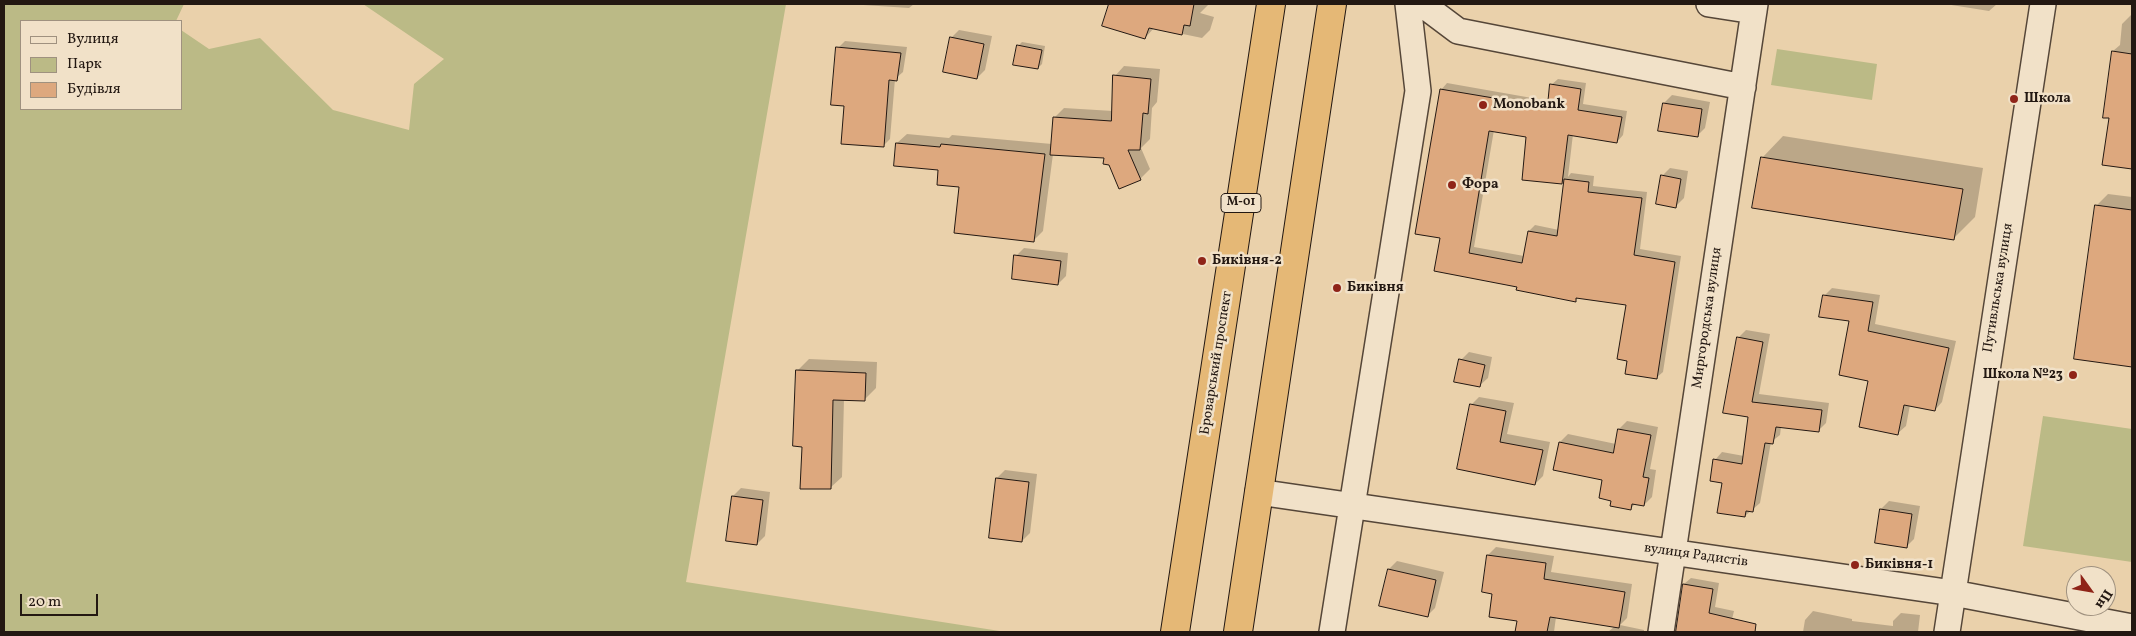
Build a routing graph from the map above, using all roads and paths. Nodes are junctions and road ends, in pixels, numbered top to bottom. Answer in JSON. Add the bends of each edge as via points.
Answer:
{"nodes":[{"id":1,"x":1271,"y":4,"type":"edge"},
{"id":2,"x":1332,"y":4,"type":"edge"},
{"id":3,"x":1408,"y":4,"type":"edge"},
{"id":4,"x":1422,"y":4,"type":"edge"},
{"id":5,"x":1709,"y":4,"type":"edge"},
{"id":6,"x":2044,"y":4,"type":"edge"},
{"id":7,"x":1754,"y":7,"type":"edge"},
{"id":8,"x":1742,"y":87,"type":"junction"},
{"id":9,"x":1258,"y":492,"type":"junction"},
{"id":10,"x":1352,"y":508,"type":"junction"},
{"id":11,"x":1674,"y":552,"type":"junction"},
{"id":12,"x":1953,"y":592,"type":"junction"},
{"id":13,"x":2132,"y":627,"type":"edge"},
{"id":14,"x":1175,"y":632,"type":"edge"},
{"id":15,"x":1238,"y":632,"type":"edge"},
{"id":16,"x":1332,"y":632,"type":"edge"},
{"id":17,"x":1661,"y":632,"type":"edge"},
{"id":18,"x":1947,"y":632,"type":"edge"}],
"edges":[{"from":1,"to":14,"type":"highway","name":"Броварський проспект","number":"М-01"},
{"from":2,"to":9,"type":"highway"},
{"from":3,"to":10,"type":"street","via":[[1418,91]]},
{"from":4,"to":8,"type":"street","via":[[1458,31]]},
{"from":5,"to":7,"type":"street"},
{"from":6,"to":12,"type":"street","name":"Путивльська вулиця"},
{"from":7,"to":8,"type":"street","name":"Миргородська вулиця"},
{"from":8,"to":11,"type":"street","name":"Миргородська вулиця"},
{"from":9,"to":10,"type":"street","name":"вулиця Радистів"},
{"from":9,"to":15,"type":"highway"},
{"from":10,"to":11,"type":"street","name":"вулиця Радистів"},
{"from":10,"to":16,"type":"street"},
{"from":11,"to":12,"type":"street","name":"вулиця Радистів"},
{"from":11,"to":17,"type":"street","name":"Миргородська вулиця"},
{"from":12,"to":13,"type":"street","name":"вулиця Радистів"},
{"from":12,"to":18,"type":"street","name":"Путивльська вулиця"}]}
